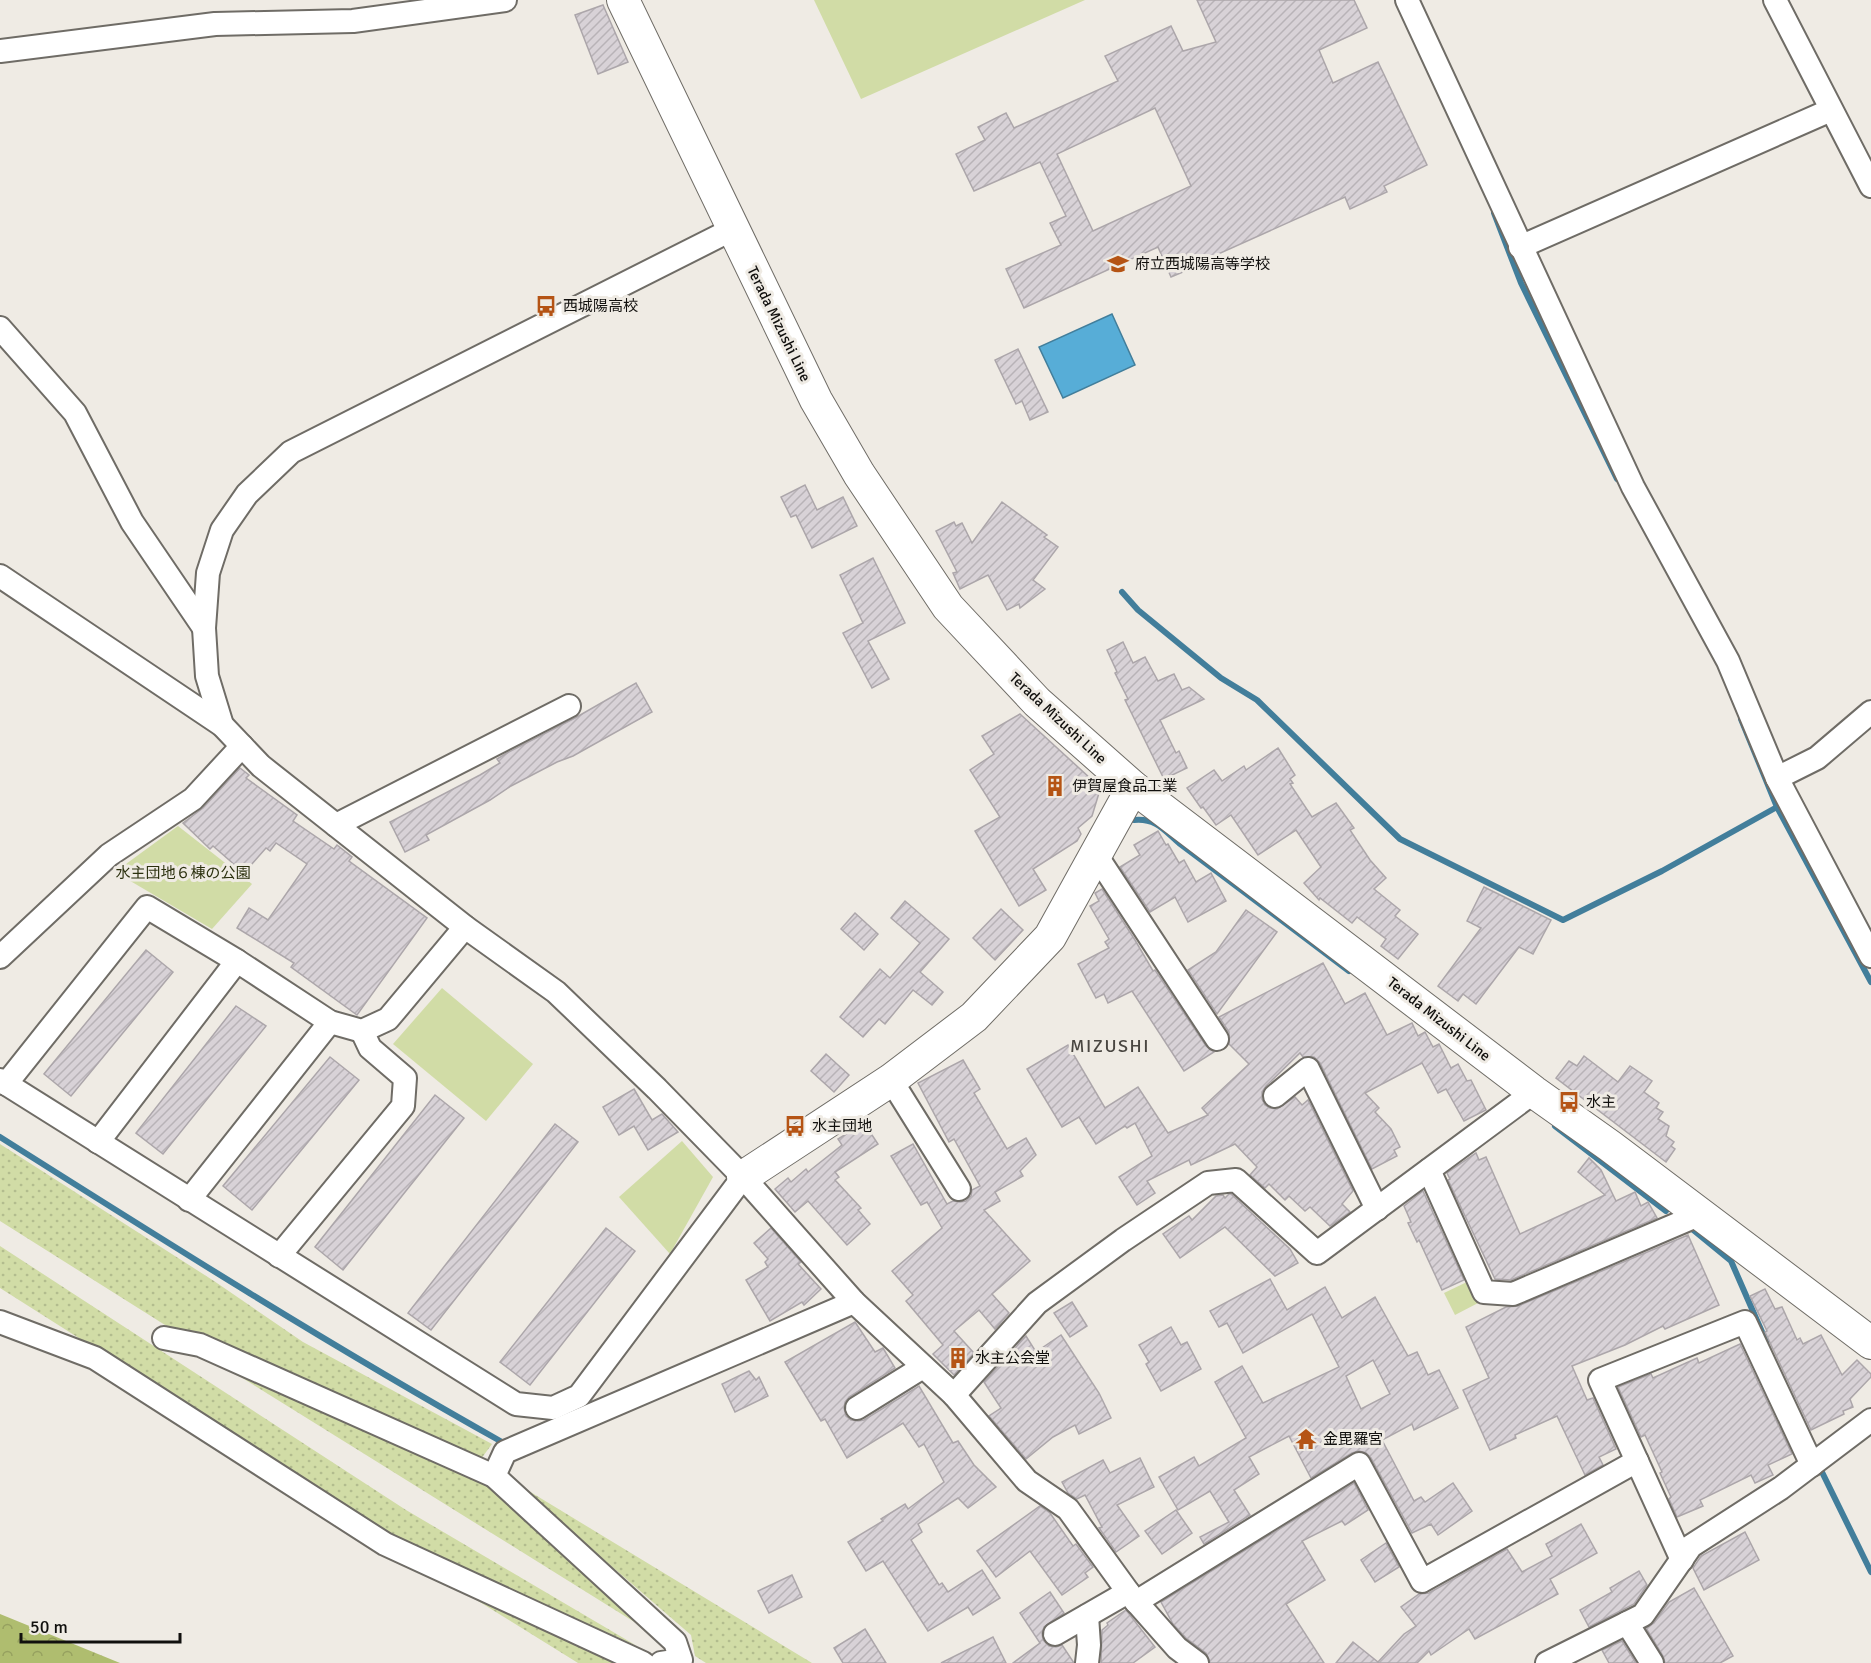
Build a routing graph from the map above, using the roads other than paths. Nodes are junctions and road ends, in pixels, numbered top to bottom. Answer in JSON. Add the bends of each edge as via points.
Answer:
{"nodes":[{"id":1,"x":505,"y":0,"type":"edge"},
{"id":2,"x":623,"y":0,"type":"edge"},
{"id":3,"x":1407,"y":0,"type":"edge"},
{"id":4,"x":1775,"y":0,"type":"edge"},
{"id":5,"x":0,"y":51,"type":"edge"},
{"id":6,"x":1831,"y":110,"type":"junction"},
{"id":7,"x":1871,"y":186,"type":"edge"},
{"id":8,"x":733,"y":228,"type":"junction"},
{"id":9,"x":1520,"y":248,"type":"junction"},
{"id":10,"x":0,"y":328,"type":"edge"},
{"id":11,"x":0,"y":576,"type":"edge"},
{"id":12,"x":204,"y":628,"type":"junction"},
{"id":13,"x":568,"y":706,"type":"dead end"},
{"id":14,"x":1871,"y":712,"type":"edge"},
{"id":15,"x":222,"y":725,"type":"junction"},
{"id":16,"x":242,"y":746,"type":"junction"},
{"id":17,"x":1778,"y":778,"type":"junction"},
{"id":18,"x":1133,"y":787,"type":"junction"},
{"id":19,"x":336,"y":825,"type":"junction"},
{"id":20,"x":1096,"y":855,"type":"junction"},
{"id":21,"x":465,"y":927,"type":"junction"},
{"id":22,"x":1871,"y":956,"type":"edge"},
{"id":23,"x":0,"y":957,"type":"edge"},
{"id":24,"x":237,"y":961,"type":"junction"},
{"id":25,"x":330,"y":1022,"type":"junction"},
{"id":26,"x":362,"y":1031,"type":"junction"},
{"id":27,"x":1217,"y":1039,"type":"dead end"},
{"id":28,"x":891,"y":1080,"type":"junction"},
{"id":29,"x":3,"y":1082,"type":"edge"},
{"id":30,"x":1533,"y":1092,"type":"junction"},
{"id":31,"x":1275,"y":1096,"type":"dead end"},
{"id":32,"x":98,"y":1142,"type":"junction"},
{"id":33,"x":1429,"y":1170,"type":"junction"},
{"id":34,"x":743,"y":1177,"type":"junction"},
{"id":35,"x":959,"y":1189,"type":"dead end"},
{"id":36,"x":189,"y":1200,"type":"junction"},
{"id":37,"x":1377,"y":1209,"type":"junction"},
{"id":38,"x":1701,"y":1214,"type":"junction"},
{"id":39,"x":279,"y":1256,"type":"junction"},
{"id":40,"x":854,"y":1302,"type":"junction"},
{"id":41,"x":0,"y":1322,"type":"edge"},
{"id":42,"x":164,"y":1338,"type":"dead end"},
{"id":43,"x":1871,"y":1342,"type":"edge"},
{"id":44,"x":923,"y":1367,"type":"junction"},
{"id":45,"x":954,"y":1395,"type":"junction"},
{"id":46,"x":857,"y":1408,"type":"dead end"},
{"id":47,"x":1871,"y":1419,"type":"edge"},
{"id":48,"x":1637,"y":1461,"type":"junction"},
{"id":49,"x":1812,"y":1465,"type":"junction"},
{"id":50,"x":494,"y":1476,"type":"junction"},
{"id":51,"x":1682,"y":1560,"type":"junction"},
{"id":52,"x":1132,"y":1597,"type":"junction"},
{"id":53,"x":1087,"y":1616,"type":"junction"},
{"id":54,"x":1627,"y":1623,"type":"junction"},
{"id":55,"x":1055,"y":1634,"type":"dead end"},
{"id":56,"x":643,"y":1663,"type":"edge"},
{"id":57,"x":661,"y":1663,"type":"edge"},
{"id":58,"x":1087,"y":1663,"type":"edge"},
{"id":59,"x":1197,"y":1663,"type":"edge"},
{"id":60,"x":1547,"y":1663,"type":"edge"},
{"id":61,"x":1652,"y":1663,"type":"edge"}],
"edges":[{"from":1,"to":5,"type":"street","via":[[353,21],[215,24]]},
{"from":2,"to":8,"type":"main road","name":"Terada Mizushi Line"},
{"from":3,"to":9,"type":"street"},
{"from":4,"to":6,"type":"street"},
{"from":6,"to":7,"type":"street"},
{"from":6,"to":9,"type":"street"},
{"from":8,"to":12,"type":"street","via":[[291,452],[247,494],[222,530],[208,573]]},
{"from":8,"to":18,"type":"main road","name":"Terada Mizushi Line","via":[[816,400],[859,474],[948,607],[1037,702]]},
{"from":9,"to":17,"type":"street","via":[[1633,487],[1728,661]]},
{"from":10,"to":12,"type":"street","via":[[75,412],[132,522]]},
{"from":11,"to":15,"type":"street"},
{"from":12,"to":15,"type":"street","via":[[207,676]]},
{"from":13,"to":19,"type":"street"},
{"from":14,"to":17,"type":"street","via":[[1817,758]]},
{"from":15,"to":16,"type":"street"},
{"from":16,"to":19,"type":"street","via":[[261,766]]},
{"from":16,"to":23,"type":"street","via":[[193,799],[109,855]]},
{"from":17,"to":22,"type":"street"},
{"from":18,"to":20,"type":"main road"},
{"from":18,"to":30,"type":"main road","name":"Terada Mizushi Line"},
{"from":19,"to":21,"type":"street"},
{"from":20,"to":27,"type":"street"},
{"from":20,"to":28,"type":"main road","via":[[1050,937],[974,1017]]},
{"from":21,"to":26,"type":"street","via":[[388,1019]]},
{"from":21,"to":34,"type":"street","via":[[556,992]]},
{"from":24,"to":25,"type":"street"},
{"from":24,"to":29,"type":"street","via":[[147,907]]},
{"from":24,"to":32,"type":"street"},
{"from":25,"to":26,"type":"street"},
{"from":25,"to":36,"type":"street"},
{"from":26,"to":39,"type":"street","via":[[370,1048],[405,1078],[403,1106]]},
{"from":28,"to":34,"type":"main road"},
{"from":28,"to":35,"type":"street"},
{"from":29,"to":32,"type":"street"},
{"from":30,"to":33,"type":"street"},
{"from":30,"to":38,"type":"main road","name":"Terada Mizushi Line"},
{"from":31,"to":37,"type":"street","via":[[1308,1069]]},
{"from":32,"to":36,"type":"street"},
{"from":33,"to":37,"type":"street"},
{"from":33,"to":38,"type":"street","via":[[1484,1292],[1513,1294]]},
{"from":34,"to":39,"type":"street","via":[[579,1396],[553,1408],[516,1404]]},
{"from":34,"to":40,"type":"street"},
{"from":36,"to":39,"type":"street"},
{"from":37,"to":45,"type":"street","via":[[1317,1253],[1236,1180],[1208,1183],[1037,1303]]},
{"from":38,"to":43,"type":"main road","name":"Terada Mizushi Line"},
{"from":40,"to":44,"type":"street"},
{"from":40,"to":50,"type":"street","via":[[505,1452]]},
{"from":41,"to":56,"type":"street","via":[[95,1358],[385,1544]]},
{"from":42,"to":50,"type":"street","via":[[200,1345]]},
{"from":44,"to":45,"type":"street"},
{"from":44,"to":46,"type":"street"},
{"from":45,"to":52,"type":"street","via":[[1027,1481],[1068,1509]]},
{"from":47,"to":49,"type":"street"},
{"from":48,"to":49,"type":"street","via":[[1600,1380],[1745,1322]]},
{"from":48,"to":51,"type":"street"},
{"from":48,"to":52,"type":"street","via":[[1422,1581],[1359,1464]]},
{"from":49,"to":51,"type":"street","via":[[1691,1546]]},
{"from":50,"to":57,"type":"street","via":[[675,1642],[681,1660]]},
{"from":51,"to":54,"type":"street","via":[[1643,1616]]},
{"from":52,"to":53,"type":"street"},
{"from":52,"to":59,"type":"street","via":[[1177,1648]]},
{"from":53,"to":55,"type":"street"},
{"from":53,"to":58,"type":"street"},
{"from":54,"to":60,"type":"street"},
{"from":54,"to":61,"type":"street"}]}
